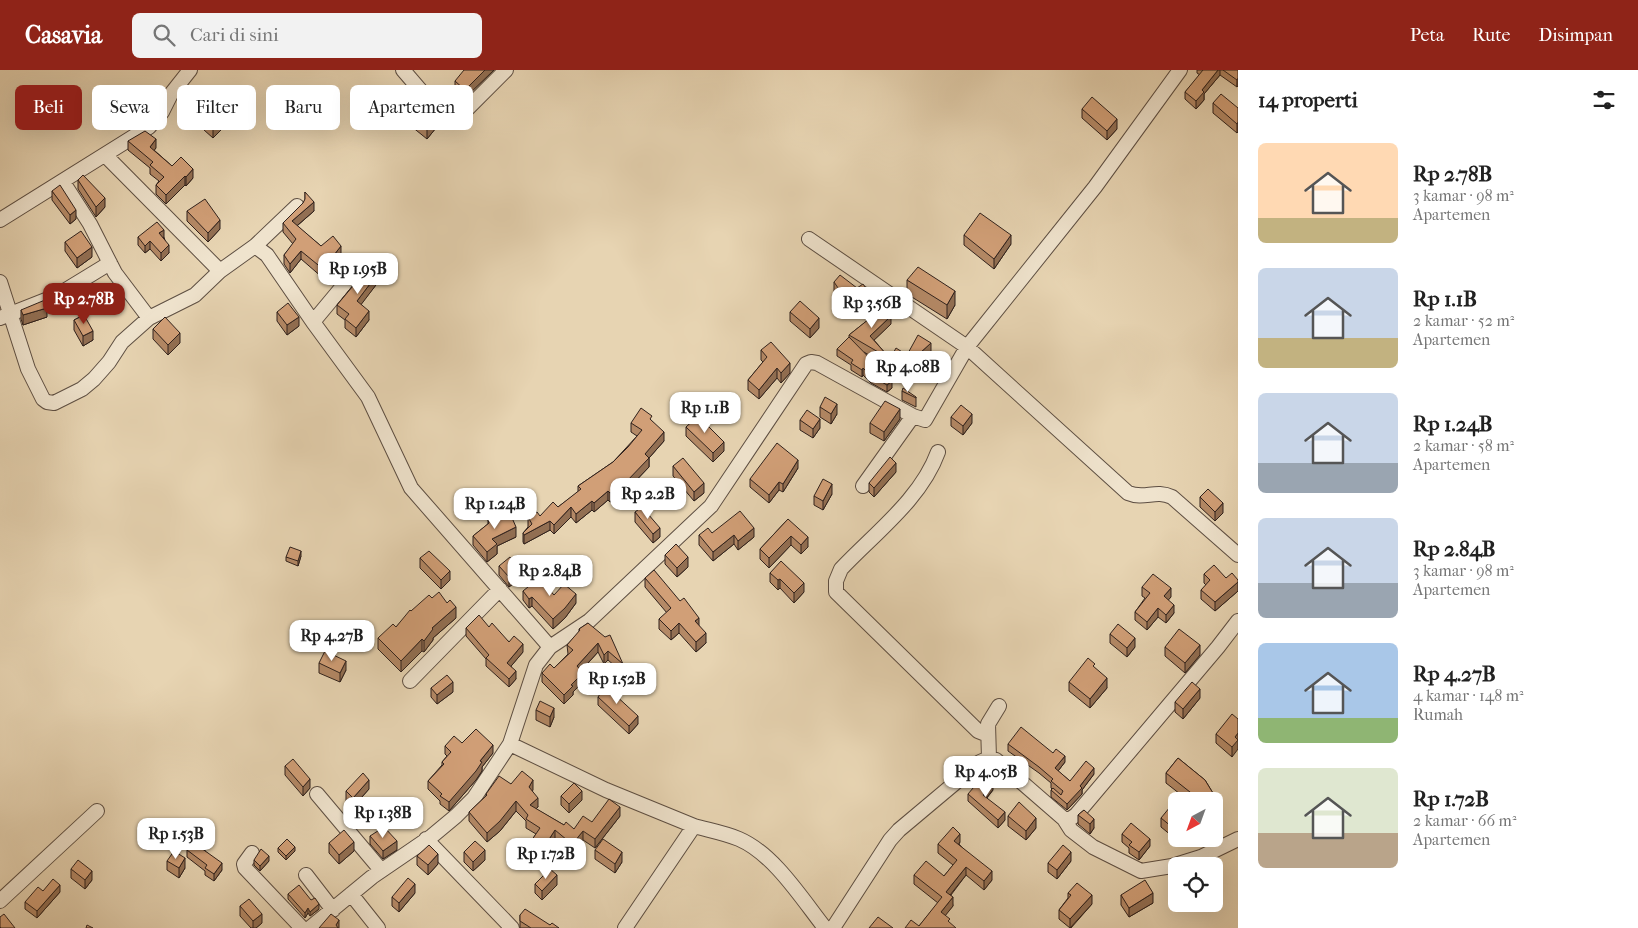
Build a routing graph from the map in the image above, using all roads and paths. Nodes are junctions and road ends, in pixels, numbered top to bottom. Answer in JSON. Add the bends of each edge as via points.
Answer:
{"nodes":[{"id":1,"x":190,"y":70,"type":"edge"},
{"id":2,"x":403,"y":70,"type":"edge"},
{"id":3,"x":506,"y":70,"type":"edge"},
{"id":4,"x":1180,"y":70,"type":"edge"},
{"id":5,"x":106,"y":156,"type":"junction"},
{"id":6,"x":63,"y":182,"type":"junction"},
{"id":7,"x":297,"y":206,"type":"edge"},
{"id":8,"x":0,"y":220,"type":"edge"},
{"id":9,"x":808,"y":239,"type":"dead end"},
{"id":10,"x":255,"y":246,"type":"junction"},
{"id":11,"x":110,"y":263,"type":"junction"},
{"id":12,"x":220,"y":271,"type":"junction"},
{"id":13,"x":353,"y":274,"type":"dead end"},
{"id":14,"x":0,"y":282,"type":"edge"},
{"id":15,"x":5,"y":316,"type":"edge"},
{"id":16,"x":150,"y":318,"type":"junction"},
{"id":17,"x":313,"y":322,"type":"junction"},
{"id":18,"x":967,"y":347,"type":"junction"},
{"id":19,"x":913,"y":416,"type":"junction"},
{"id":20,"x":938,"y":452,"type":"dead end"},
{"id":21,"x":862,"y":486,"type":"dead end"},
{"id":22,"x":1238,"y":555,"type":"edge"},
{"id":23,"x":500,"y":589,"type":"junction"},
{"id":24,"x":1238,"y":621,"type":"edge"},
{"id":25,"x":550,"y":647,"type":"junction"},
{"id":26,"x":410,"y":681,"type":"dead end"},
{"id":27,"x":999,"y":706,"type":"dead end"},
{"id":28,"x":988,"y":735,"type":"junction"},
{"id":29,"x":510,"y":744,"type":"junction"},
{"id":30,"x":989,"y":758,"type":"junction"},
{"id":31,"x":317,"y":794,"type":"dead end"},
{"id":32,"x":97,"y":811,"type":"dead end"},
{"id":33,"x":1064,"y":818,"type":"junction"},
{"id":34,"x":694,"y":826,"type":"junction"},
{"id":35,"x":426,"y":839,"type":"junction"},
{"id":36,"x":1238,"y":839,"type":"edge"},
{"id":37,"x":252,"y":853,"type":"dead end"},
{"id":38,"x":381,"y":870,"type":"junction"},
{"id":39,"x":306,"y":875,"type":"dead end"},
{"id":40,"x":351,"y":894,"type":"junction"},
{"id":41,"x":0,"y":901,"type":"edge"},
{"id":42,"x":333,"y":910,"type":"junction"},
{"id":43,"x":302,"y":928,"type":"edge"},
{"id":44,"x":310,"y":928,"type":"edge"},
{"id":45,"x":378,"y":928,"type":"edge"},
{"id":46,"x":512,"y":928,"type":"edge"},
{"id":47,"x":624,"y":928,"type":"edge"},
{"id":48,"x":825,"y":928,"type":"edge"},
{"id":49,"x":833,"y":928,"type":"edge"}],
"edges":[{"from":1,"to":5,"type":"street","via":[[149,127]]},
{"from":2,"to":3,"type":"street","via":[[440,113],[452,121]]},
{"from":4,"to":18,"type":"street","via":[[1095,188]]},
{"from":5,"to":6,"type":"street"},
{"from":5,"to":12,"type":"street"},
{"from":6,"to":8,"type":"street"},
{"from":6,"to":11,"type":"street"},
{"from":7,"to":10,"type":"street"},
{"from":9,"to":18,"type":"street"},
{"from":10,"to":12,"type":"street"},
{"from":10,"to":17,"type":"street","via":[[267,255]]},
{"from":11,"to":15,"type":"street","via":[[56,296]]},
{"from":11,"to":16,"type":"street"},
{"from":12,"to":16,"type":"street","via":[[195,295]]},
{"from":13,"to":17,"type":"street"},
{"from":14,"to":15,"type":"street"},
{"from":15,"to":16,"type":"street","via":[[32,380],[43,399],[54,403],[89,384],[122,342]]},
{"from":17,"to":23,"type":"street","via":[[368,397],[411,488]]},
{"from":18,"to":19,"type":"street","via":[[925,420]]},
{"from":18,"to":22,"type":"street","via":[[1128,493],[1141,496],[1163,493],[1172,498]]},
{"from":19,"to":21,"type":"street"},
{"from":19,"to":25,"type":"street","via":[[817,363],[806,364],[711,506],[589,621]]},
{"from":20,"to":28,"type":"street","via":[[932,468],[912,496],[841,569],[836,592],[975,728]]},
{"from":23,"to":25,"type":"street"},
{"from":23,"to":26,"type":"street"},
{"from":24,"to":33,"type":"street","via":[[1076,815]]},
{"from":25,"to":29,"type":"street","via":[[536,664]]},
{"from":27,"to":28,"type":"street","via":[[989,720]]},
{"from":28,"to":30,"type":"street"},
{"from":29,"to":34,"type":"street","via":[[606,790]]},
{"from":29,"to":35,"type":"street","via":[[474,798]]},
{"from":30,"to":33,"type":"street","via":[[996,760]]},
{"from":30,"to":49,"type":"street","via":[[899,830]]},
{"from":31,"to":38,"type":"street"},
{"from":32,"to":41,"type":"street"},
{"from":33,"to":36,"type":"street","via":[[1071,830],[1093,847],[1141,871],[1200,857]]},
{"from":34,"to":47,"type":"street"},
{"from":34,"to":48,"type":"street","via":[[739,839],[764,855]]},
{"from":35,"to":38,"type":"street"},
{"from":35,"to":46,"type":"street"},
{"from":37,"to":43,"type":"street","via":[[244,864],[245,868]]},
{"from":38,"to":40,"type":"street"},
{"from":39,"to":42,"type":"street"},
{"from":40,"to":42,"type":"street"},
{"from":40,"to":45,"type":"street"},
{"from":42,"to":44,"type":"street"}]}
